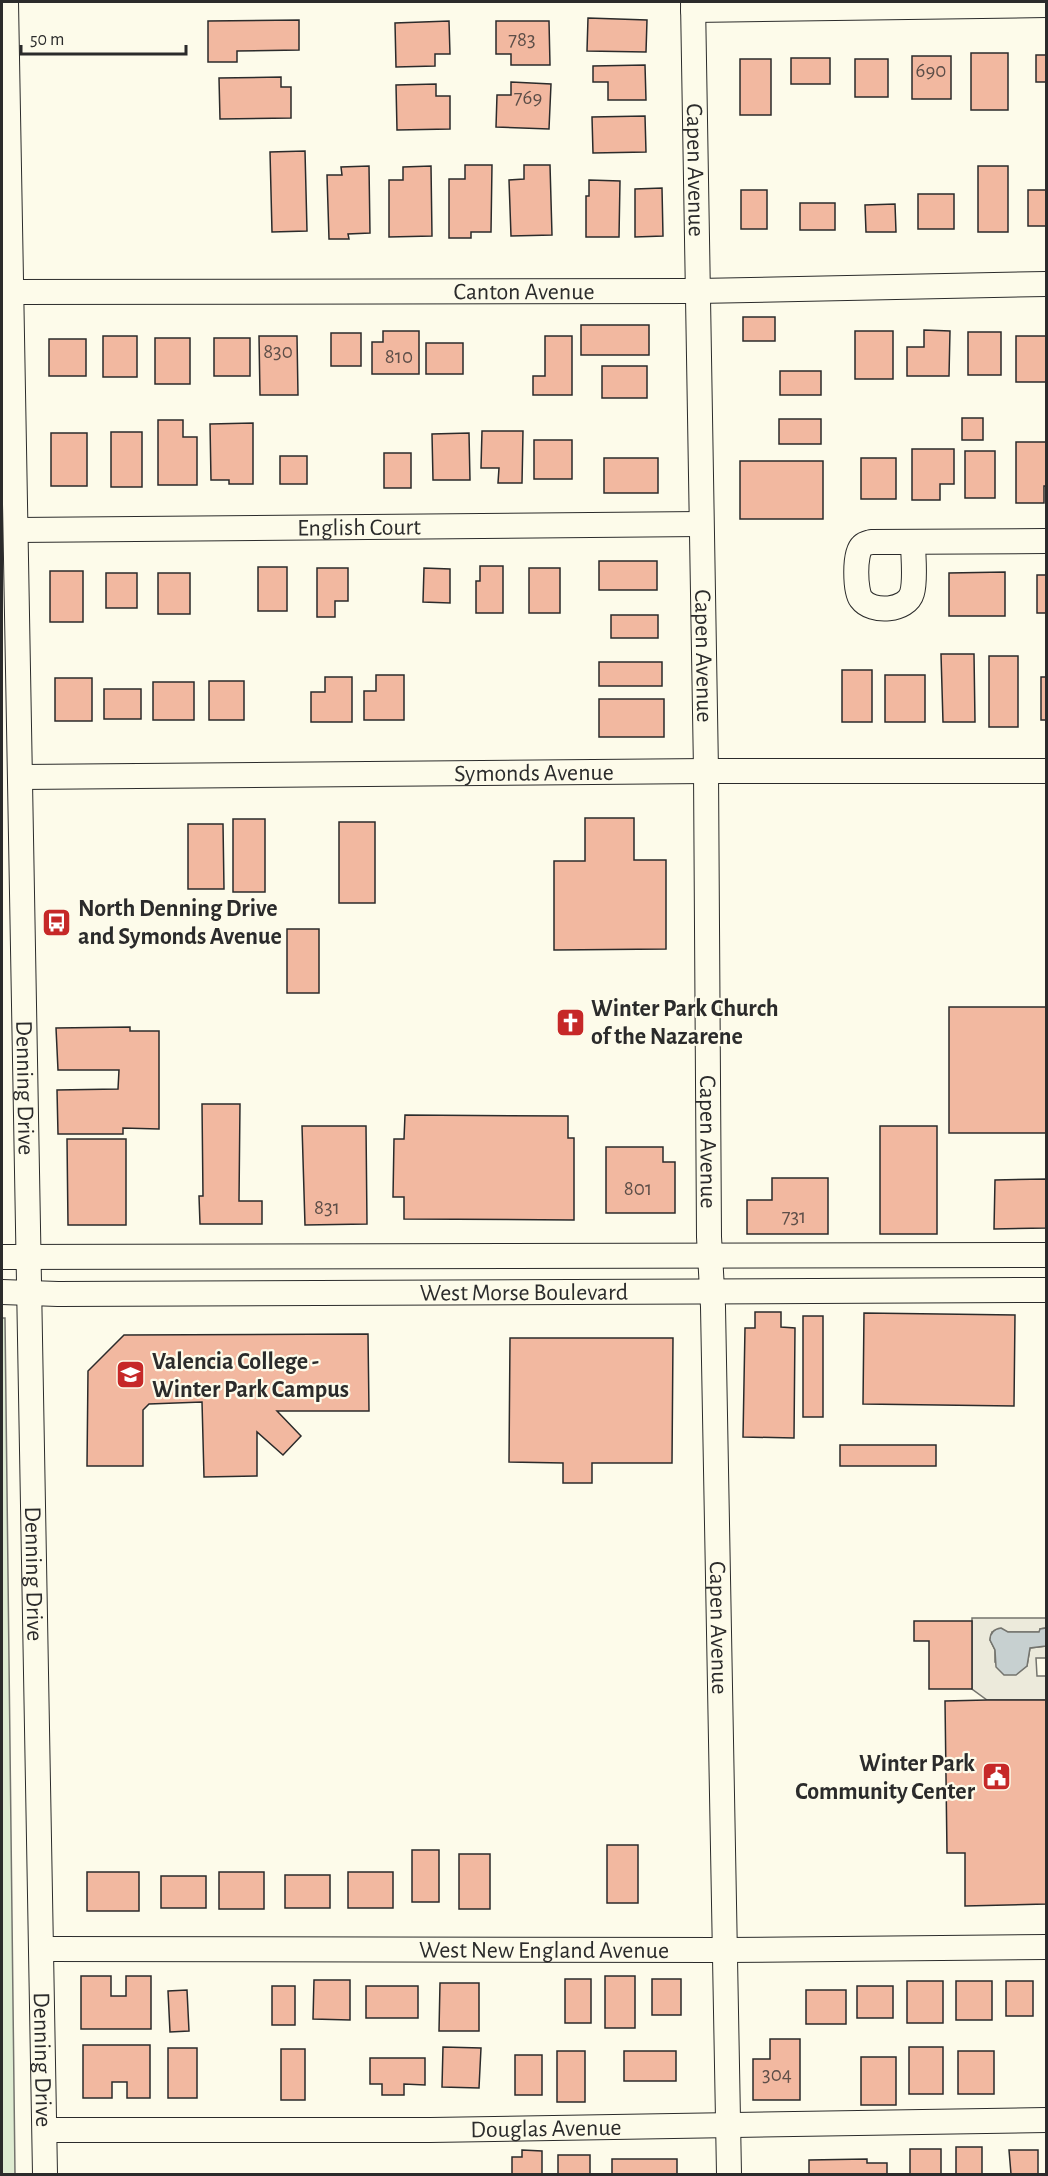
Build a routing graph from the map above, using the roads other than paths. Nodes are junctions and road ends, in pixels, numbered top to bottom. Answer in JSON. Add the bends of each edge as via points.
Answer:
{"nodes":[{"id":1,"x":6,"y":2,"type":"edge"},
{"id":2,"x":1047,"y":5,"type":"edge"},
{"id":3,"x":693,"y":6,"type":"edge"},
{"id":4,"x":1047,"y":284,"type":"edge"},
{"id":5,"x":697,"y":291,"type":"junction"},
{"id":6,"x":7,"y":292,"type":"edge"},
{"id":7,"x":701,"y":524,"type":"junction"},
{"id":8,"x":17,"y":530,"type":"junction"},
{"id":9,"x":1047,"y":541,"type":"edge"},
{"id":10,"x":912,"y":542,"type":"dead end"},
{"id":11,"x":706,"y":771,"type":"junction"},
{"id":12,"x":1047,"y":771,"type":"edge"},
{"id":13,"x":21,"y":777,"type":"junction"},
{"id":14,"x":1047,"y":1255,"type":"edge"},
{"id":15,"x":710,"y":1256,"type":"junction"},
{"id":16,"x":2,"y":1257,"type":"edge"},
{"id":17,"x":30,"y":1257,"type":"junction"},
{"id":18,"x":1047,"y":1290,"type":"edge"},
{"id":19,"x":712,"y":1291,"type":"junction"},
{"id":20,"x":2,"y":1292,"type":"edge"},
{"id":21,"x":31,"y":1293,"type":"junction"},
{"id":22,"x":1047,"y":1947,"type":"edge"},
{"id":23,"x":42,"y":1949,"type":"junction"},
{"id":24,"x":724,"y":1950,"type":"junction"},
{"id":25,"x":1047,"y":2120,"type":"edge"},
{"id":26,"x":728,"y":2125,"type":"junction"},
{"id":27,"x":45,"y":2130,"type":"junction"},
{"id":28,"x":45,"y":2175,"type":"edge"},
{"id":29,"x":729,"y":2175,"type":"edge"}],
"edges":[{"from":1,"to":6,"type":"street","name":"Denning Drive"},
{"from":2,"to":3,"type":"street"},
{"from":3,"to":5,"type":"street","name":"Capen Avenue"},
{"from":4,"to":5,"type":"street","name":"Canton Avenue"},
{"from":5,"to":6,"type":"street","name":"Canton Avenue"},
{"from":5,"to":7,"type":"street","name":"Capen Avenue"},
{"from":6,"to":8,"type":"street","name":"Denning Drive"},
{"from":7,"to":8,"type":"street","name":"English Court"},
{"from":7,"to":11,"type":"street","name":"Capen Avenue"},
{"from":8,"to":13,"type":"street","name":"Denning Drive"},
{"from":9,"to":10,"type":"street"},
{"from":11,"to":12,"type":"street","name":"Symonds Avenue"},
{"from":11,"to":13,"type":"street","name":"Symonds Avenue"},
{"from":11,"to":15,"type":"street","name":"Capen Avenue"},
{"from":13,"to":17,"type":"street","name":"Denning Drive"},
{"from":14,"to":15,"type":"street","name":"West Morse Boulevard"},
{"from":15,"to":17,"type":"street","name":"West Morse Boulevard"},
{"from":15,"to":19,"type":"street","name":"Capen Avenue"},
{"from":16,"to":17,"type":"street","name":"West Morse Boulevard"},
{"from":17,"to":21,"type":"street","name":"Denning Drive"},
{"from":18,"to":19,"type":"street","name":"West Morse Boulevard"},
{"from":19,"to":21,"type":"street","name":"West Morse Boulevard"},
{"from":19,"to":24,"type":"street","name":"Capen Avenue"},
{"from":20,"to":21,"type":"street","name":"West Morse Boulevard"},
{"from":21,"to":23,"type":"street","name":"Denning Drive"},
{"from":22,"to":24,"type":"street","name":"West New England Avenue"},
{"from":23,"to":24,"type":"street","name":"West New England Avenue"},
{"from":23,"to":27,"type":"street","name":"Denning Drive"},
{"from":24,"to":26,"type":"street","name":"Capen Avenue"},
{"from":25,"to":26,"type":"street","name":"Douglas Avenue"},
{"from":26,"to":27,"type":"street","name":"Douglas Avenue"},
{"from":26,"to":29,"type":"street","name":"Capen Avenue"},
{"from":27,"to":28,"type":"street","name":"Denning Drive"}]}
